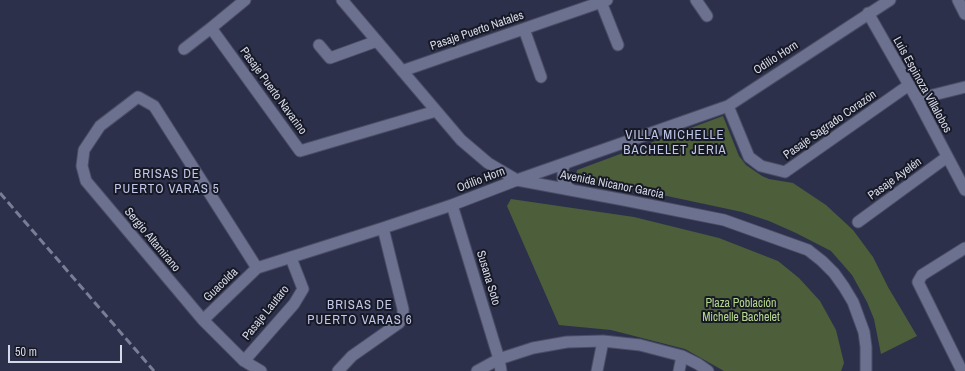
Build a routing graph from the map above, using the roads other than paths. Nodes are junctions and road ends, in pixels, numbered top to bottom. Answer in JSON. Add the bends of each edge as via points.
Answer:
{"nodes":[{"id":1,"x":245,"y":0,"type":"edge"},
{"id":2,"x":342,"y":0,"type":"edge"},
{"id":3,"x":696,"y":0,"type":"edge"},
{"id":4,"x":890,"y":0,"type":"edge"},
{"id":5,"x":958,"y":0,"type":"edge"},
{"id":6,"x":604,"y":1,"type":"edge"},
{"id":7,"x":584,"y":4,"type":"edge"},
{"id":8,"x":868,"y":13,"type":"junction"},
{"id":9,"x":965,"y":14,"type":"edge"},
{"id":10,"x":707,"y":16,"type":"dead end"},
{"id":11,"x":212,"y":28,"type":"junction"},
{"id":12,"x":524,"y":29,"type":"junction"},
{"id":13,"x":377,"y":41,"type":"junction"},
{"id":14,"x":319,"y":45,"type":"dead end"},
{"id":15,"x":618,"y":45,"type":"dead end"},
{"id":16,"x":184,"y":49,"type":"dead end"},
{"id":17,"x":402,"y":71,"type":"junction"},
{"id":18,"x":542,"y":77,"type":"dead end"},
{"id":19,"x":909,"y":85,"type":"junction"},
{"id":20,"x":965,"y":87,"type":"edge"},
{"id":21,"x":917,"y":99,"type":"junction"},
{"id":22,"x":728,"y":106,"type":"junction"},
{"id":23,"x":436,"y":111,"type":"junction"},
{"id":24,"x":947,"y":157,"type":"junction"},
{"id":25,"x":566,"y":163,"type":"junction"},
{"id":26,"x":517,"y":180,"type":"junction"},
{"id":27,"x":964,"y":186,"type":"edge"},
{"id":28,"x":572,"y":190,"type":"junction"},
{"id":29,"x":452,"y":205,"type":"junction"},
{"id":30,"x":858,"y":222,"type":"dead end"},
{"id":31,"x":383,"y":228,"type":"junction"},
{"id":32,"x":965,"y":248,"type":"edge"},
{"id":33,"x":291,"y":258,"type":"junction"},
{"id":34,"x":257,"y":268,"type":"junction"},
{"id":35,"x":203,"y":320,"type":"junction"},
{"id":36,"x":603,"y":341,"type":"junction"},
{"id":37,"x":682,"y":356,"type":"junction"},
{"id":38,"x":499,"y":359,"type":"junction"},
{"id":39,"x":244,"y":361,"type":"junction"},
{"id":40,"x":261,"y":371,"type":"edge"},
{"id":41,"x":338,"y":371,"type":"edge"},
{"id":42,"x":477,"y":371,"type":"edge"},
{"id":43,"x":501,"y":371,"type":"edge"},
{"id":44,"x":597,"y":371,"type":"edge"},
{"id":45,"x":679,"y":371,"type":"edge"},
{"id":46,"x":708,"y":371,"type":"edge"},
{"id":47,"x":866,"y":371,"type":"edge"},
{"id":48,"x":962,"y":371,"type":"edge"}],
"edges":[{"from":1,"to":11,"type":"street"},
{"from":2,"to":13,"type":"street","name":"Avenida Nicanor García"},
{"from":3,"to":10,"type":"street"},
{"from":4,"to":8,"type":"street","name":"Odilio Horn"},
{"from":5,"to":9,"type":"street"},
{"from":6,"to":7,"type":"street","name":"Pasaje Puerto Natales"},
{"from":6,"to":15,"type":"street"},
{"from":7,"to":12,"type":"street","name":"Pasaje Puerto Natales"},
{"from":8,"to":19,"type":"street","name":"Luis Espinoza Villalobos"},
{"from":8,"to":22,"type":"street","name":"Odilio Horn"},
{"from":11,"to":16,"type":"street"},
{"from":11,"to":23,"type":"street","name":"Pasaje Puerto Navarino","via":[[300,151]]},
{"from":12,"to":17,"type":"street","name":"Pasaje Puerto Natales"},
{"from":12,"to":18,"type":"street"},
{"from":13,"to":14,"type":"street","via":[[330,58]]},
{"from":13,"to":17,"type":"street","name":"Avenida Nicanor García"},
{"from":17,"to":23,"type":"street","name":"Avenida Nicanor García"},
{"from":19,"to":21,"type":"street","name":"Luis Espinoza Villalobos"},
{"from":19,"to":22,"type":"street","name":"Pasaje Sagrado Corazón","via":[[786,172],[761,166],[749,158]]},
{"from":20,"to":21,"type":"street"},
{"from":21,"to":24,"type":"street","name":"Luis Espinoza Villalobos"},
{"from":22,"to":25,"type":"street","name":"Odilio Horn"},
{"from":23,"to":26,"type":"street","name":"Avenida Nicanor García","via":[[474,152]]},
{"from":24,"to":27,"type":"street","name":"Luis Espinoza Villalobos"},
{"from":24,"to":30,"type":"street","name":"Pasaje Ayelén"},
{"from":25,"to":26,"type":"street","name":"Odilio Horn"},
{"from":25,"to":28,"type":"street","via":[[563,168],[563,179]]},
{"from":26,"to":28,"type":"street","name":"Avenida Nicanor García"},
{"from":26,"to":29,"type":"street","name":"Odilio Horn"},
{"from":28,"to":47,"type":"street","name":"Avenida Nicanor García","via":[[724,220],[808,250],[834,273],[853,302],[864,332]]},
{"from":29,"to":31,"type":"street","name":"Odilio Horn"},
{"from":29,"to":38,"type":"street","name":"Susana Soto"},
{"from":31,"to":33,"type":"street","name":"Odilio Horn"},
{"from":31,"to":41,"type":"street","via":[[404,308],[403,316],[399,323],[352,356]]},
{"from":32,"to":48,"type":"street","via":[[922,275],[918,282]]},
{"from":33,"to":34,"type":"street","name":"Odilio Horn"},
{"from":33,"to":39,"type":"street","name":"Pasaje Lautaro","via":[[303,289],[294,304]]},
{"from":34,"to":35,"type":"street","name":"Guacolda"},
{"from":34,"to":35,"type":"street","name":"Sergio Altamirano","via":[[154,106],[138,97],[100,126],[84,150],[82,166],[86,181]]},
{"from":35,"to":39,"type":"street","name":"Sergio Altamirano"},
{"from":36,"to":37,"type":"street","via":[[640,345]]},
{"from":36,"to":38,"type":"street","via":[[550,345]]},
{"from":36,"to":44,"type":"street"},
{"from":37,"to":45,"type":"street"},
{"from":37,"to":46,"type":"street"},
{"from":38,"to":42,"type":"street"},
{"from":38,"to":43,"type":"street","name":"Susana Soto"},
{"from":39,"to":40,"type":"street","name":"Sergio Altamirano"}]}
